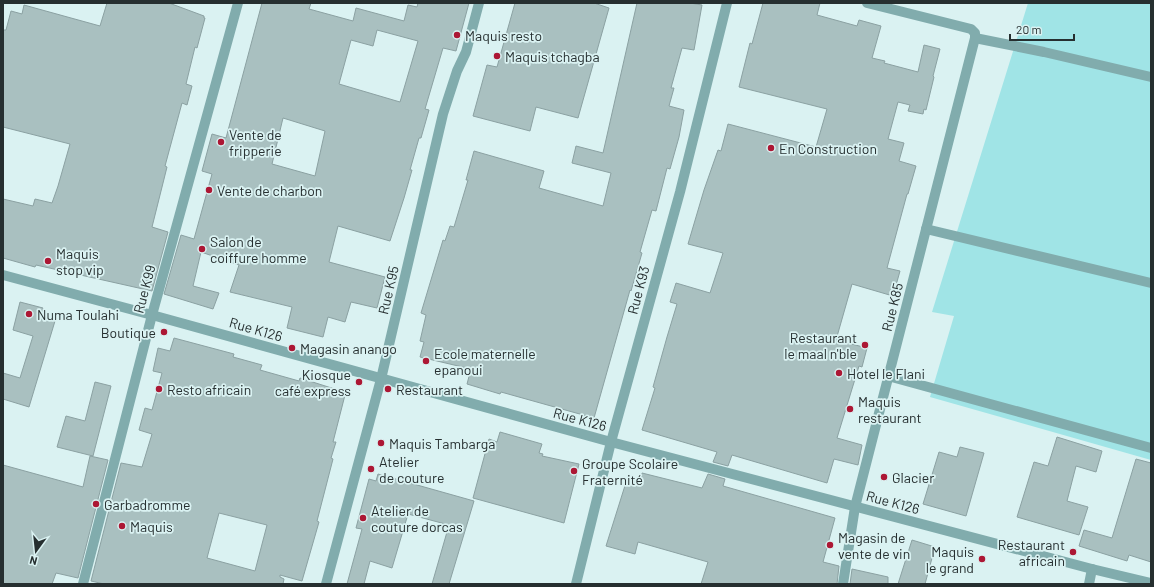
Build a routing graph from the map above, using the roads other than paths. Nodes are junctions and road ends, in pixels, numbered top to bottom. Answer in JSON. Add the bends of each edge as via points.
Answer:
{"nodes":[{"id":1,"x":238,"y":3,"type":"edge"},
{"id":2,"x":479,"y":3,"type":"edge"},
{"id":3,"x":727,"y":3,"type":"edge"},
{"id":4,"x":867,"y":3,"type":"edge"},
{"id":5,"x":975,"y":38,"type":"junction"},
{"id":6,"x":1151,"y":77,"type":"edge"},
{"id":7,"x":926,"y":229,"type":"junction"},
{"id":8,"x":3,"y":275,"type":"edge"},
{"id":9,"x":1151,"y":282,"type":"edge"},
{"id":10,"x":152,"y":315,"type":"junction"},
{"id":11,"x":888,"y":376,"type":"junction"},
{"id":12,"x":381,"y":379,"type":"junction"},
{"id":13,"x":611,"y":442,"type":"junction"},
{"id":14,"x":1151,"y":448,"type":"edge"},
{"id":15,"x":855,"y":507,"type":"junction"},
{"id":16,"x":1092,"y":569,"type":"junction"},
{"id":17,"x":1151,"y":583,"type":"edge"},
{"id":18,"x":83,"y":584,"type":"edge"},
{"id":19,"x":326,"y":584,"type":"edge"},
{"id":20,"x":576,"y":584,"type":"edge"},
{"id":21,"x":843,"y":584,"type":"edge"},
{"id":22,"x":1089,"y":584,"type":"edge"}],
"edges":[{"from":1,"to":10,"type":"street","name":"Rue K99"},
{"from":2,"to":12,"type":"street","name":"Rue K95","via":[[466,52],[443,114]]},
{"from":3,"to":13,"type":"street","name":"Rue K93","via":[[680,192]]},
{"from":4,"to":5,"type":"street","via":[[971,29],[975,33]]},
{"from":5,"to":6,"type":"street"},
{"from":5,"to":7,"type":"street","name":"Rue K85"},
{"from":7,"to":9,"type":"street"},
{"from":7,"to":11,"type":"street","name":"Rue K85"},
{"from":8,"to":10,"type":"street","name":"Rue K126"},
{"from":10,"to":12,"type":"street","name":"Rue K126"},
{"from":10,"to":18,"type":"street","name":"Rue K99"},
{"from":11,"to":14,"type":"street"},
{"from":11,"to":15,"type":"street","name":"Rue K85"},
{"from":12,"to":13,"type":"street","name":"Rue K126"},
{"from":12,"to":19,"type":"street","name":"Rue K95"},
{"from":13,"to":15,"type":"street","name":"Rue K126"},
{"from":13,"to":20,"type":"street","name":"Rue K93"},
{"from":15,"to":16,"type":"street","name":"Rue K126"},
{"from":15,"to":21,"type":"street","name":"Rue K85"},
{"from":16,"to":17,"type":"street","name":"Rue K126"},
{"from":16,"to":22,"type":"street"}]}
